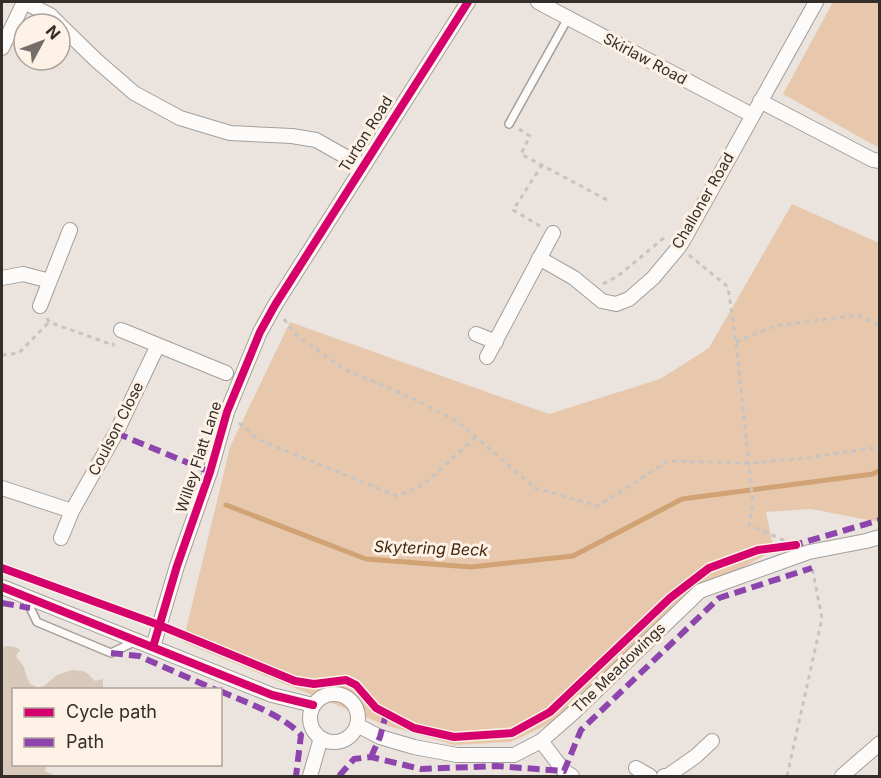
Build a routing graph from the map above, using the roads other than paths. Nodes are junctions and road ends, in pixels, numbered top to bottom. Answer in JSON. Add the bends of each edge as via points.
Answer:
{"nodes":[{"id":1,"x":24,"y":2,"type":"edge"},
{"id":2,"x":468,"y":2,"type":"edge"},
{"id":3,"x":538,"y":2,"type":"edge"},
{"id":4,"x":816,"y":2,"type":"edge"},
{"id":5,"x":44,"y":12,"type":"edge"},
{"id":6,"x":568,"y":18,"type":"junction"},
{"id":7,"x":72,"y":36,"type":"edge"},
{"id":8,"x":2,"y":48,"type":"edge"},
{"id":9,"x":760,"y":101,"type":"junction"},
{"id":10,"x":752,"y":115,"type":"junction"},
{"id":11,"x":509,"y":124,"type":"road end"},
{"id":12,"x":879,"y":161,"type":"edge"},
{"id":13,"x":362,"y":166,"type":"junction"},
{"id":14,"x":70,"y":230,"type":"dead end"},
{"id":15,"x":553,"y":233,"type":"road end"},
{"id":16,"x":539,"y":258,"type":"junction"},
{"id":17,"x":2,"y":278,"type":"edge"},
{"id":18,"x":50,"y":281,"type":"junction"},
{"id":19,"x":289,"y":283,"type":"joint"},
{"id":20,"x":40,"y":306,"type":"road end"},
{"id":21,"x":121,"y":330,"type":"road end"},
{"id":22,"x":476,"y":334,"type":"dead end"},
{"id":23,"x":496,"y":342,"type":"junction"},
{"id":24,"x":158,"y":345,"type":"junction"},
{"id":25,"x":487,"y":357,"type":"dead end"},
{"id":26,"x":226,"y":373,"type":"dead end"},
{"id":27,"x":2,"y":488,"type":"edge"},
{"id":28,"x":72,"y":511,"type":"junction"},
{"id":29,"x":879,"y":537,"type":"edge"},
{"id":30,"x":61,"y":538,"type":"dead end"},
{"id":31,"x":2,"y":587,"type":"edge"},
{"id":32,"x":24,"y":595,"type":"junction"},
{"id":33,"x":137,"y":640,"type":"junction"},
{"id":34,"x":153,"y":647,"type":"junction"},
{"id":35,"x":313,"y":705,"type":"junction"},
{"id":36,"x":357,"y":725,"type":"junction"},
{"id":37,"x":321,"y":738,"type":"junction"},
{"id":38,"x":541,"y":741,"type":"junction"},
{"id":39,"x":712,"y":741,"type":"dead end"},
{"id":40,"x":879,"y":743,"type":"edge"},
{"id":41,"x":636,"y":768,"type":"dead end"},
{"id":42,"x":310,"y":777,"type":"edge"},
{"id":43,"x":573,"y":777,"type":"edge"},
{"id":44,"x":650,"y":777,"type":"edge"},
{"id":45,"x":664,"y":777,"type":"edge"},
{"id":46,"x":842,"y":777,"type":"edge"}],
"edges":[{"from":1,"to":5,"type":"street"},
{"from":1,"to":8,"type":"street"},
{"from":2,"to":13,"type":"street","name":"Turton Road"},
{"from":3,"to":6,"type":"street","name":"Skirlaw Road"},
{"from":4,"to":9,"type":"street","name":"Challoner Road"},
{"from":6,"to":10,"type":"street","name":"Skirlaw Road"},
{"from":6,"to":11,"type":"lane"},
{"from":7,"to":13,"type":"street","via":[[134,93],[180,118],[230,133],[316,140]]},
{"from":9,"to":10,"type":"street","name":"Challoner Road"},
{"from":9,"to":12,"type":"street"},
{"from":10,"to":16,"type":"street","name":"Challoner Road","via":[[679,247],[629,299],[616,304],[602,301],[574,278]]},
{"from":13,"to":19,"type":"street","name":"Turton Road"},
{"from":14,"to":18,"type":"street"},
{"from":15,"to":16,"type":"street"},
{"from":16,"to":23,"type":"street"},
{"from":17,"to":18,"type":"street","via":[[23,274]]},
{"from":18,"to":20,"type":"street"},
{"from":19,"to":34,"type":"street","name":"Willey Flatt Lane","via":[[260,332],[227,412]]},
{"from":21,"to":24,"type":"street"},
{"from":22,"to":23,"type":"street"},
{"from":23,"to":25,"type":"street"},
{"from":24,"to":26,"type":"street"},
{"from":24,"to":28,"type":"street","name":"Coulson Close","via":[[116,433]]},
{"from":27,"to":28,"type":"street"},
{"from":28,"to":30,"type":"street","name":"Coulson Close"},
{"from":29,"to":38,"type":"street","name":"The Meadowings","via":[[809,552],[700,591]]},
{"from":31,"to":32,"type":"street"},
{"from":32,"to":33,"type":"street"},
{"from":32,"to":33,"type":"lane","via":[[37,622],[111,653]]},
{"from":33,"to":34,"type":"street"},
{"from":34,"to":35,"type":"street","via":[[272,695]]},
{"from":35,"to":36,"type":"street","via":[[328,694],[341,694],[356,706]]},
{"from":35,"to":37,"type":"street","via":[[310,723]]},
{"from":36,"to":37,"type":"street","via":[[343,741]]},
{"from":36,"to":38,"type":"street","name":"The Meadowings","via":[[380,737],[457,755],[514,755]]},
{"from":37,"to":42,"type":"street"},
{"from":38,"to":43,"type":"street"},
{"from":39,"to":45,"type":"street"},
{"from":40,"to":46,"type":"street"},
{"from":41,"to":44,"type":"street"}]}
